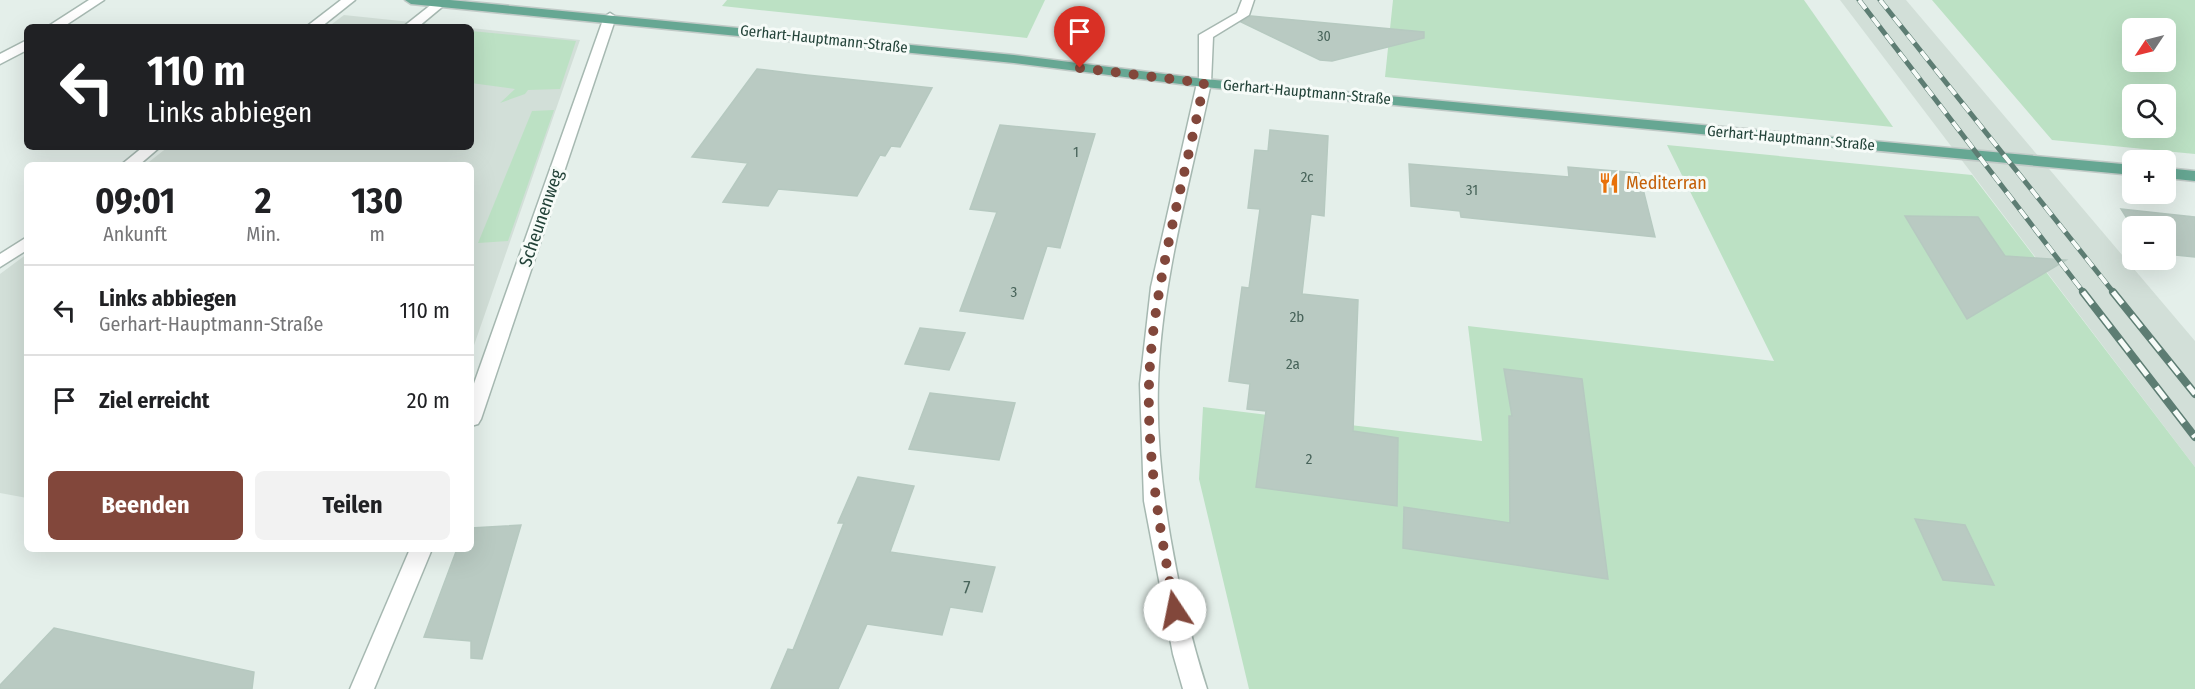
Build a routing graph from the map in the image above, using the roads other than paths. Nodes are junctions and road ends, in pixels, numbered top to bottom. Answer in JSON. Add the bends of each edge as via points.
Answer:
{"nodes":[{"id":1,"x":98,"y":0,"type":"edge"},
{"id":2,"x":349,"y":0,"type":"edge"},
{"id":3,"x":411,"y":0,"type":"edge"},
{"id":4,"x":1248,"y":0,"type":"edge"},
{"id":5,"x":436,"y":3,"type":"junction"},
{"id":6,"x":610,"y":17,"type":"junction"},
{"id":7,"x":59,"y":24,"type":"edge"},
{"id":8,"x":317,"y":24,"type":"edge"},
{"id":9,"x":413,"y":24,"type":"edge"},
{"id":10,"x":24,"y":46,"type":"edge"},
{"id":11,"x":0,"y":60,"type":"edge"},
{"id":12,"x":1204,"y":83,"type":"junction"},
{"id":13,"x":149,"y":150,"type":"edge"},
{"id":14,"x":133,"y":162,"type":"edge"},
{"id":15,"x":2122,"y":169,"type":"edge"},
{"id":16,"x":2176,"y":174,"type":"edge"},
{"id":17,"x":2195,"y":176,"type":"edge"},
{"id":18,"x":24,"y":244,"type":"edge"},
{"id":19,"x":0,"y":262,"type":"edge"},
{"id":20,"x":474,"y":410,"type":"edge"},
{"id":21,"x":420,"y":552,"type":"edge"},
{"id":22,"x":362,"y":689,"type":"edge"},
{"id":23,"x":1195,"y":689,"type":"edge"}],
"edges":[{"from":1,"to":7,"type":"street"},
{"from":2,"to":8,"type":"street"},
{"from":3,"to":5,"type":"main road","name":"Gerhart-Hauptmann-Straße"},
{"from":4,"to":12,"type":"street","via":[[1243,15],[1206,35]]},
{"from":5,"to":6,"type":"main road","name":"Gerhart-Hauptmann-Straße"},
{"from":5,"to":9,"type":"street"},
{"from":6,"to":12,"type":"main road","name":"Gerhart-Hauptmann-Straße"},
{"from":6,"to":20,"type":"street","name":"Scheunenweg"},
{"from":10,"to":11,"type":"street"},
{"from":12,"to":15,"type":"main road","name":"Gerhart-Hauptmann-Straße"},
{"from":12,"to":23,"type":"street","via":[[1160,287],[1149,384],[1154,501],[1184,654]]},
{"from":13,"to":14,"type":"street"},
{"from":16,"to":17,"type":"main road"},
{"from":18,"to":19,"type":"street"},
{"from":21,"to":22,"type":"street"}]}
